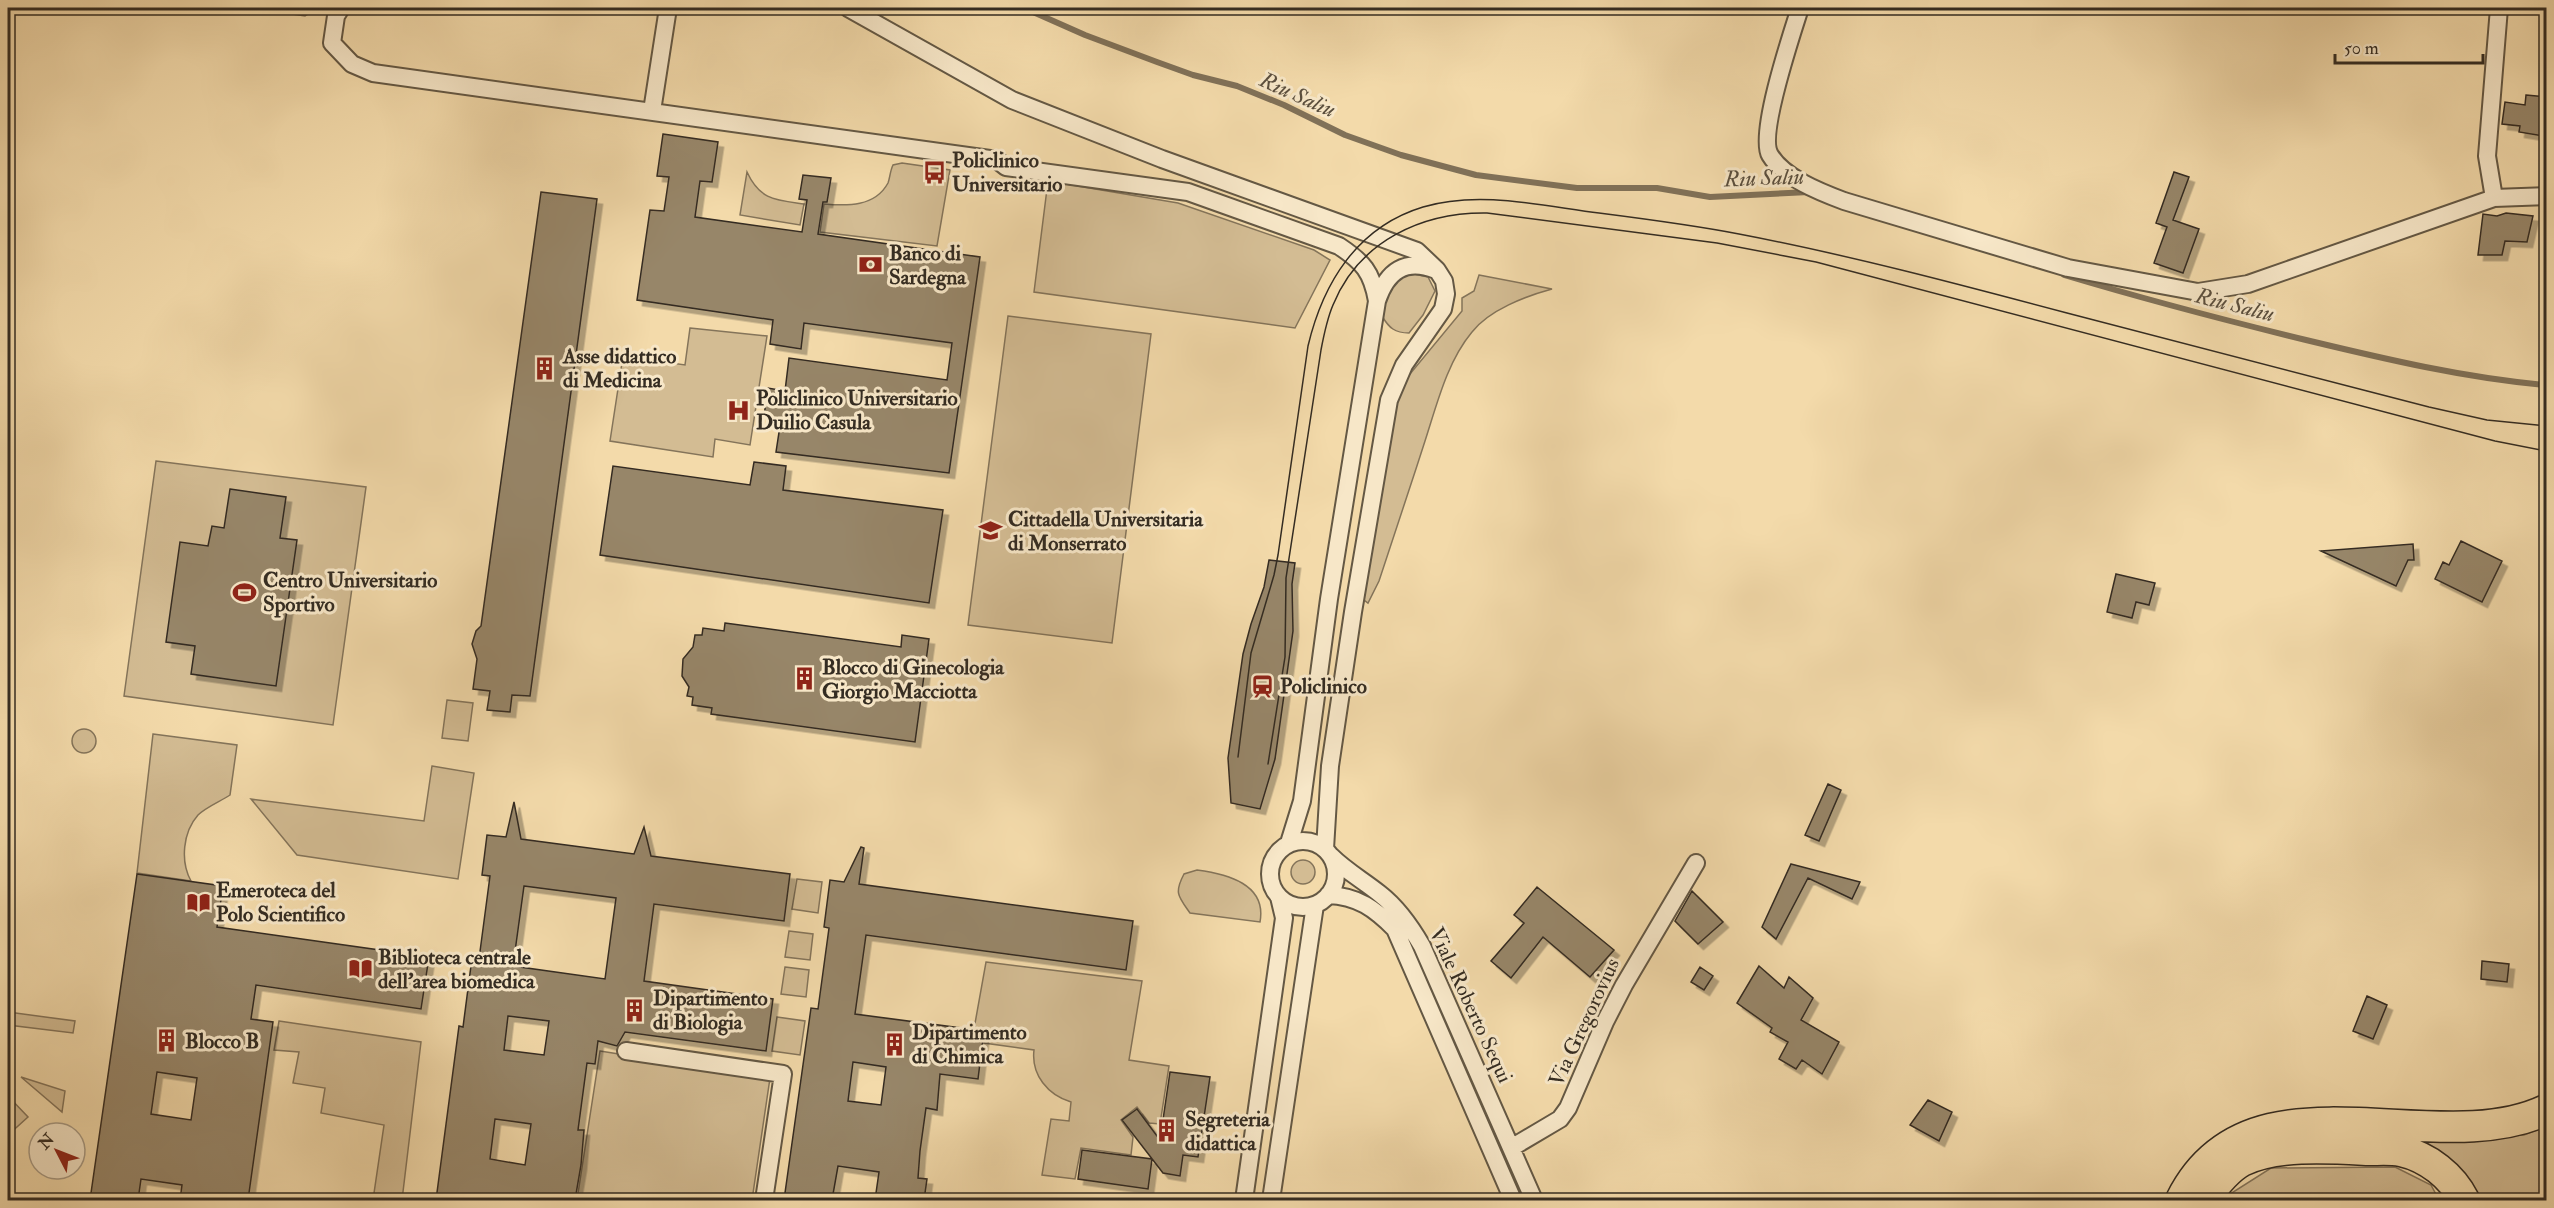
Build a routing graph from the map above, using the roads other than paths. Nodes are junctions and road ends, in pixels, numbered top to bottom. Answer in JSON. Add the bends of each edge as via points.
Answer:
{"nodes":[{"id":1,"x":341,"y":8,"type":"edge"},
{"id":2,"x":669,"y":8,"type":"edge"},
{"id":3,"x":848,"y":8,"type":"edge"},
{"id":4,"x":1800,"y":8,"type":"edge"},
{"id":5,"x":2499,"y":8,"type":"edge"},
{"id":6,"x":652,"y":111,"type":"junction"},
{"id":7,"x":2547,"y":196,"type":"edge"},
{"id":8,"x":2494,"y":198,"type":"junction"},
{"id":9,"x":1437,"y":270,"type":"junction"},
{"id":10,"x":1377,"y":301,"type":"junction"},
{"id":11,"x":1288,"y":843,"type":"junction"},
{"id":12,"x":1328,"y":852,"type":"junction"},
{"id":13,"x":1696,"y":863,"type":"dead end"},
{"id":14,"x":1279,"y":897,"type":"junction"},
{"id":15,"x":1322,"y":900,"type":"junction"},
{"id":16,"x":626,"y":1051,"type":"dead end"},
{"id":17,"x":2547,"y":1110,"type":"edge"},
{"id":18,"x":1511,"y":1148,"type":"junction"},
{"id":19,"x":764,"y":1200,"type":"edge"},
{"id":20,"x":1244,"y":1200,"type":"edge"},
{"id":21,"x":1271,"y":1200,"type":"edge"},
{"id":22,"x":1513,"y":1200,"type":"edge"},
{"id":23,"x":1534,"y":1200,"type":"edge"},
{"id":24,"x":2181,"y":1200,"type":"edge"},
{"id":25,"x":2204,"y":1200,"type":"edge"},
{"id":26,"x":2464,"y":1200,"type":"edge"}],
"edges":[{"from":1,"to":6,"type":"street","via":[[332,43],[352,64],[374,73]]},
{"from":2,"to":6,"type":"street"},
{"from":3,"to":9,"type":"street","via":[[1011,100],[1416,251]]},
{"from":4,"to":8,"type":"street","via":[[1780,70],[1766,139],[1769,154],[1781,166],[1810,188],[1844,201],[2068,268],[2198,292],[2248,284]]},
{"from":5,"to":8,"type":"street","via":[[2487,156]]},
{"from":6,"to":10,"type":"street","via":[[998,160],[1006,166],[1188,192],[1339,246],[1366,268]]},
{"from":7,"to":8,"type":"street"},
{"from":9,"to":10,"type":"street","via":[[1412,264],[1401,268],[1382,286]]},
{"from":9,"to":12,"type":"street","via":[[1446,294],[1443,309],[1404,365],[1389,400],[1330,766]]},
{"from":10,"to":11,"type":"street","via":[[1329,599],[1302,801]]},
{"from":11,"to":12,"type":"street","via":[[1308,840]]},
{"from":11,"to":14,"type":"street","via":[[1270,866],[1273,888]]},
{"from":12,"to":15,"type":"street","via":[[1336,876]]},
{"from":12,"to":18,"type":"street","name":"Viale Roberto Sequi","via":[[1388,902],[1422,946]]},
{"from":13,"to":18,"type":"street","name":"Via Gregorovius","via":[[1624,985],[1569,1107],[1560,1119]]},
{"from":14,"to":15,"type":"street","via":[[1296,906]]},
{"from":14,"to":20,"type":"street","via":[[1284,918]]},
{"from":15,"to":21,"type":"street"},
{"from":15,"to":22,"type":"street","name":"Viale Roberto Sequi","via":[[1346,896],[1368,906],[1395,929]]},
{"from":16,"to":19,"type":"street","via":[[783,1074]]},
{"from":17,"to":24,"type":"highway","via":[[2487,1126],[2312,1124],[2268,1129],[2216,1153],[2201,1167]]},
{"from":18,"to":23,"type":"street","name":"Viale Roberto Sequi"},
{"from":25,"to":26,"type":"highway","via":[[2241,1162],[2269,1152],[2334,1148],[2400,1151],[2424,1160],[2445,1174]]}]}
